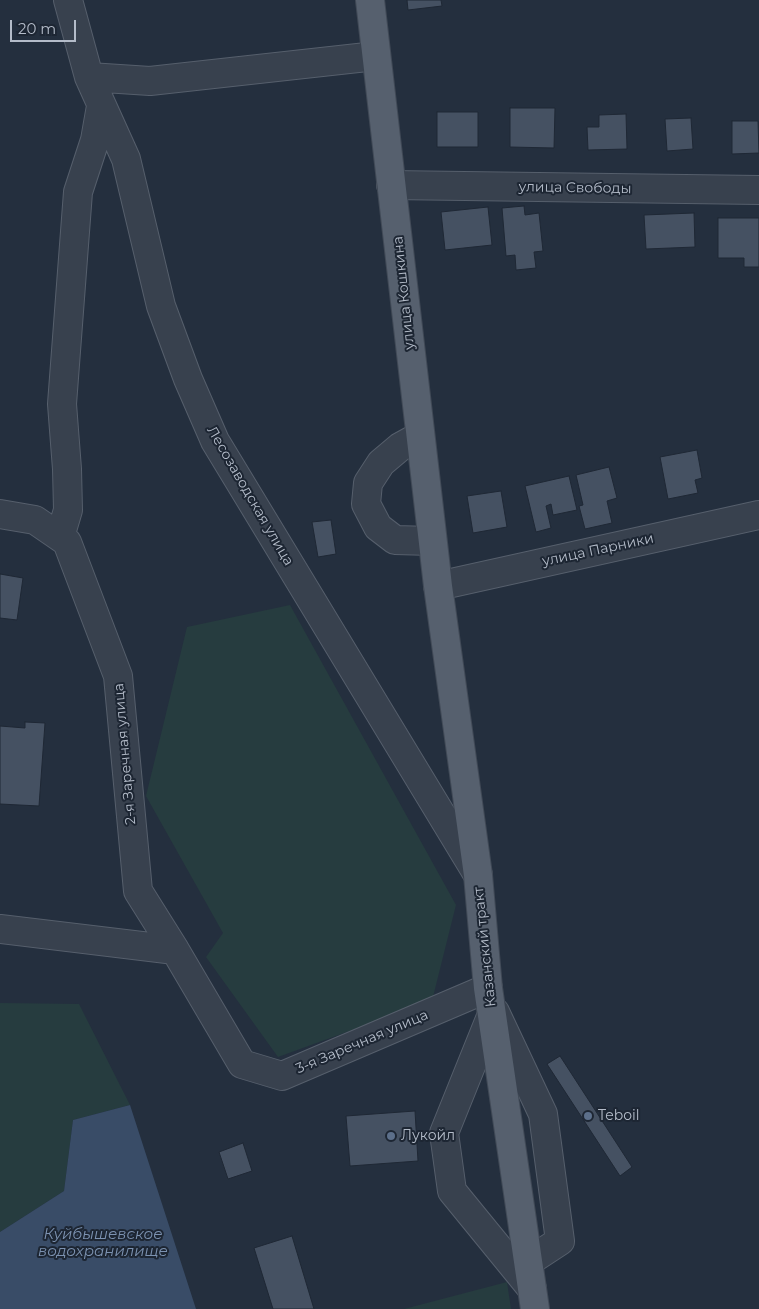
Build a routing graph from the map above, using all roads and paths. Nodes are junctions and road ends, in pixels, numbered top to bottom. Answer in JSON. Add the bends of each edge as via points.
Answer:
{"nodes":[{"id":1,"x":68,"y":0,"type":"edge"},
{"id":2,"x":370,"y":0,"type":"edge"},
{"id":3,"x":376,"y":56,"type":"junction"},
{"id":4,"x":89,"y":77,"type":"junction"},
{"id":5,"x":101,"y":106,"type":"junction"},
{"id":6,"x":392,"y":185,"type":"junction"},
{"id":7,"x":759,"y":190,"type":"edge"},
{"id":8,"x":420,"y":436,"type":"junction"},
{"id":9,"x":0,"y":514,"type":"edge"},
{"id":10,"x":759,"y":514,"type":"edge"},
{"id":11,"x":60,"y":537,"type":"junction"},
{"id":12,"x":432,"y":541,"type":"junction"},
{"id":13,"x":438,"y":586,"type":"junction"},
{"id":14,"x":478,"y":875,"type":"junction"},
{"id":15,"x":0,"y":929,"type":"edge"},
{"id":16,"x":175,"y":950,"type":"junction"},
{"id":17,"x":490,"y":1002,"type":"junction"},
{"id":18,"x":528,"y":1262,"type":"junction"},
{"id":19,"x":533,"y":1299,"type":"edge"}],
"edges":[{"from":1,"to":4,"type":"street","name":"Лесозаводская улица"},
{"from":2,"to":3,"type":"main road","name":"улица Кошкина"},
{"from":3,"to":4,"type":"street","via":[[150,81]]},
{"from":3,"to":6,"type":"main road","name":"улица Кошкина"},
{"from":4,"to":5,"type":"street","name":"Лесозаводская улица"},
{"from":5,"to":11,"type":"street","via":[[95,140],[78,192],[62,404],[68,510]]},
{"from":5,"to":14,"type":"street","name":"Лесозаводская улица","via":[[126,159],[161,306],[215,441]]},
{"from":6,"to":7,"type":"street","name":"улица Свободы"},
{"from":6,"to":8,"type":"main road","name":"улица Кошкина"},
{"from":8,"to":12,"type":"main road","name":"улица Кошкина"},
{"from":8,"to":12,"type":"street","via":[[400,447],[381,464],[368,483],[366,504],[378,527],[396,540]]},
{"from":9,"to":11,"type":"street","name":"2-я Заречная улица","via":[[35,520]]},
{"from":10,"to":13,"type":"street","name":"улица Парники"},
{"from":11,"to":16,"type":"street","name":"2-я Заречная улица","via":[[67,542],[118,676],[138,891]]},
{"from":12,"to":13,"type":"main road","name":"улица Кошкина"},
{"from":13,"to":14,"type":"main road","name":"Казанский тракт"},
{"from":14,"to":17,"type":"main road","name":"Казанский тракт"},
{"from":15,"to":16,"type":"street"},
{"from":16,"to":17,"type":"street","name":"3-я Заречная улица","via":[[242,1064],[282,1076]]},
{"from":17,"to":18,"type":"main road","name":"Казанский тракт"},
{"from":17,"to":18,"type":"street","via":[[542,1114],[560,1241]]},
{"from":17,"to":19,"type":"street","via":[[444,1132],[452,1191]]},
{"from":18,"to":19,"type":"main road","name":"Казанский тракт"}]}
